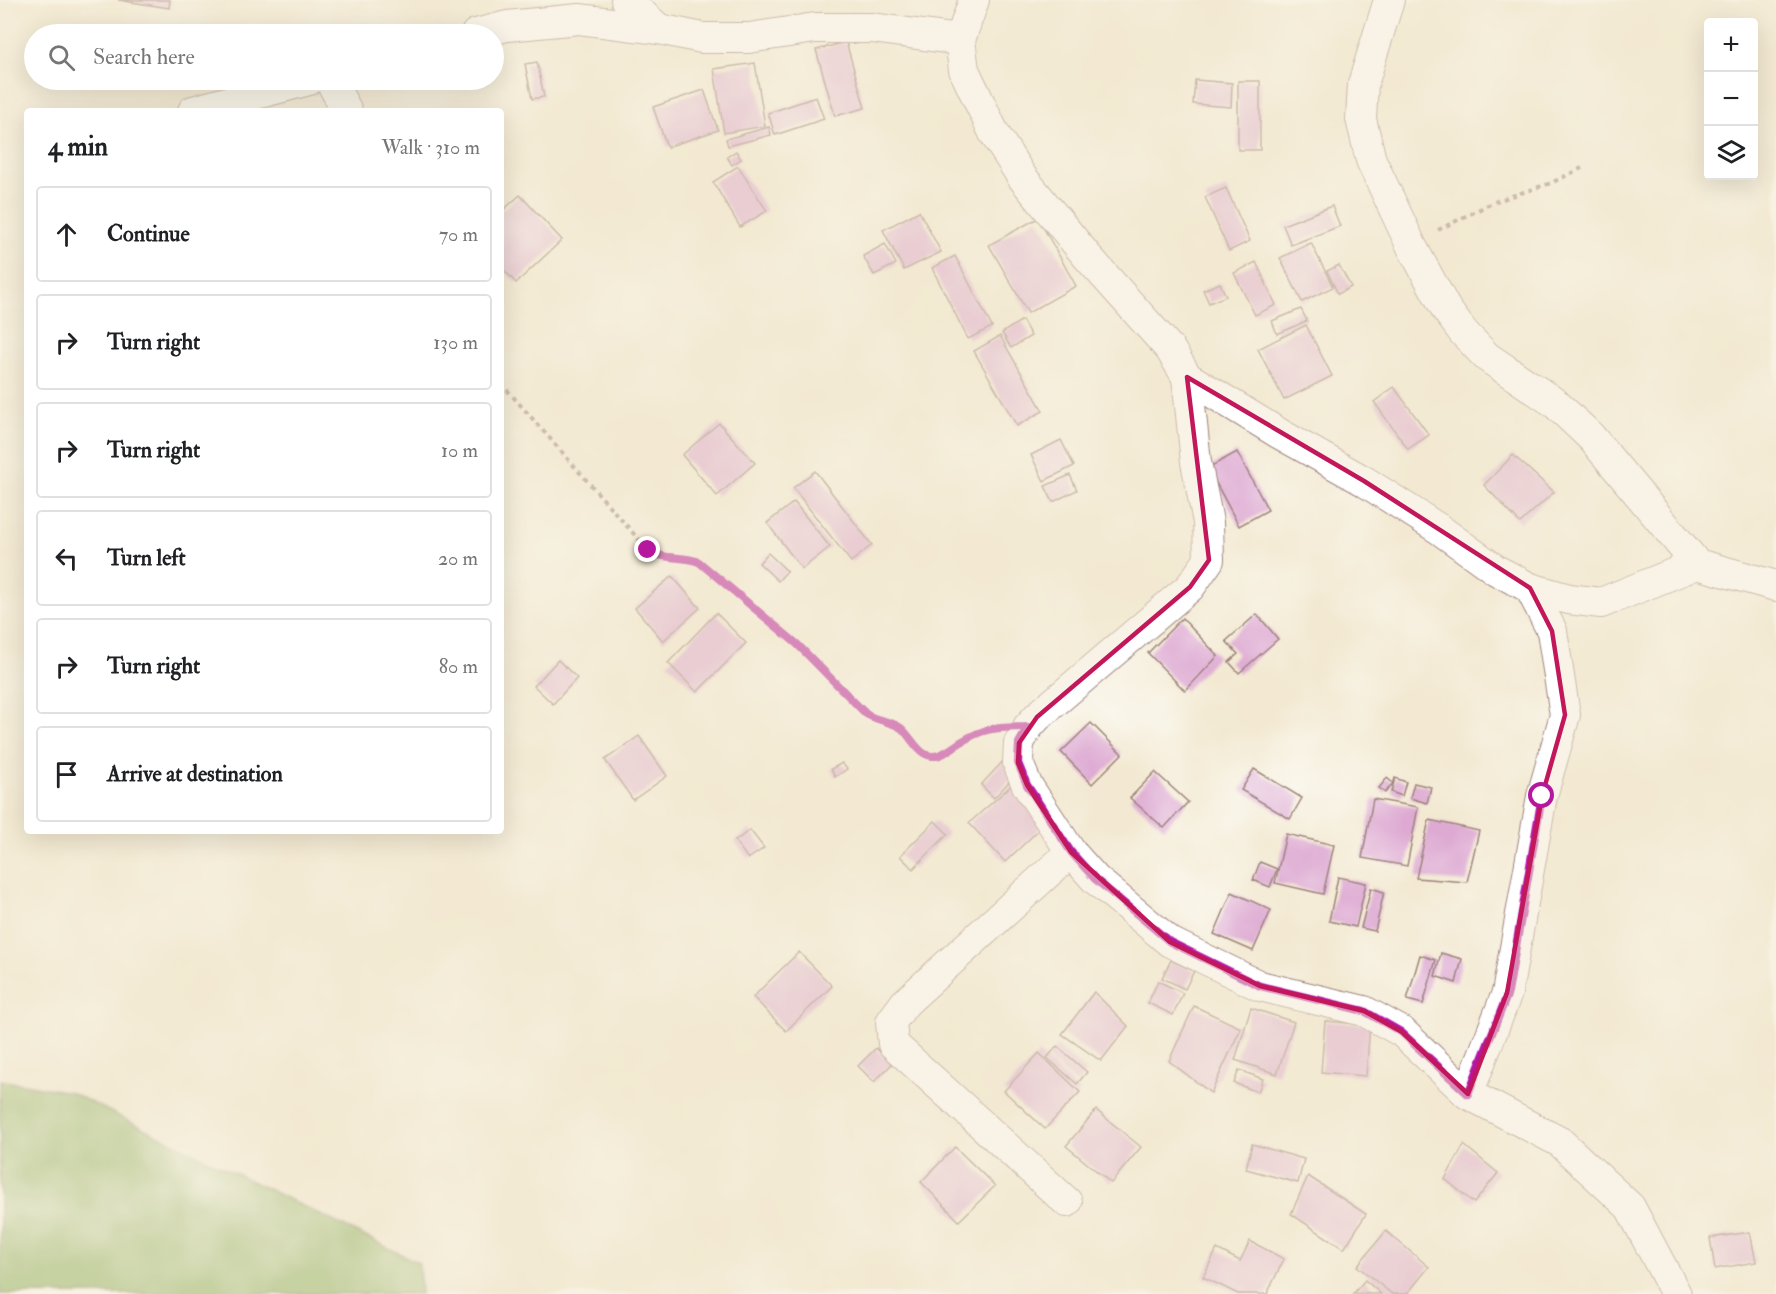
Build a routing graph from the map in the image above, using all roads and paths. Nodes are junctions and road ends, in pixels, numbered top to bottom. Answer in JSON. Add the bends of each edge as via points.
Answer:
{"nodes":[{"id":1,"x":626,"y":0,"type":"edge"},
{"id":2,"x":974,"y":0,"type":"edge"},
{"id":3,"x":1389,"y":0,"type":"edge"},
{"id":4,"x":504,"y":27,"type":"edge"},
{"id":5,"x":659,"y":29,"type":"junction"},
{"id":6,"x":960,"y":40,"type":"junction"},
{"id":7,"x":272,"y":90,"type":"edge"},
{"id":8,"x":335,"y":90,"type":"edge"},
{"id":9,"x":204,"y":108,"type":"edge"},
{"id":10,"x":345,"y":108,"type":"edge"},
{"id":11,"x":1582,"y":168,"type":"dead end"},
{"id":12,"x":1412,"y":247,"type":"junction"},
{"id":13,"x":1187,"y":377,"type":"junction"},
{"id":14,"x":504,"y":385,"type":"edge"},
{"id":15,"x":1697,"y":564,"type":"junction"},
{"id":16,"x":1776,"y":586,"type":"edge"},
{"id":17,"x":1530,"y":588,"type":"junction"},
{"id":18,"x":1601,"y":603,"type":"junction"},
{"id":19,"x":1551,"y":631,"type":"junction"},
{"id":20,"x":1028,"y":727,"type":"junction"},
{"id":21,"x":1071,"y":852,"type":"junction"},
{"id":22,"x":1468,"y":1094,"type":"junction"},
{"id":23,"x":1067,"y":1202,"type":"dead end"},
{"id":24,"x":1676,"y":1294,"type":"edge"}],
"edges":[{"from":1,"to":5,"type":"street"},
{"from":2,"to":6,"type":"street"},
{"from":3,"to":12,"type":"street","via":[[1363,84],[1361,118],[1371,160]]},
{"from":4,"to":5,"type":"street","via":[[579,20]]},
{"from":5,"to":6,"type":"street","via":[[702,38],[749,38],[815,28],[872,28]]},
{"from":6,"to":13,"type":"street","via":[[964,70],[1022,177],[1170,349]]},
{"from":7,"to":9,"type":"street"},
{"from":8,"to":10,"type":"street"},
{"from":11,"to":12,"type":"path","via":[[1494,202],[1431,233]]},
{"from":12,"to":15,"type":"street","via":[[1463,332],[1487,357],[1555,403],[1592,437]]},
{"from":13,"to":17,"type":"street","via":[[1364,481],[1496,570]]},
{"from":13,"to":20,"type":"street","via":[[1196,462],[1208,522],[1209,560],[1190,587]]},
{"from":14,"to":20,"type":"path","via":[[648,550],[662,558],[690,558],[699,562],[797,644],[866,714],[900,727],[924,753],[940,755],[989,729]]},
{"from":15,"to":16,"type":"street"},
{"from":15,"to":18,"type":"street"},
{"from":17,"to":18,"type":"street"},
{"from":17,"to":19,"type":"street"},
{"from":18,"to":19,"type":"street"},
{"from":19,"to":22,"type":"street","via":[[1564,715],[1542,796],[1508,993]]},
{"from":20,"to":21,"type":"street","via":[[1019,743],[1018,763],[1027,785]]},
{"from":21,"to":22,"type":"street","via":[[1095,879],[1170,942],[1260,986],[1364,1011],[1401,1032]]},
{"from":21,"to":23,"type":"street","via":[[905,1003],[891,1022],[893,1044]]},
{"from":22,"to":24,"type":"street","via":[[1560,1142],[1630,1207]]}]}
